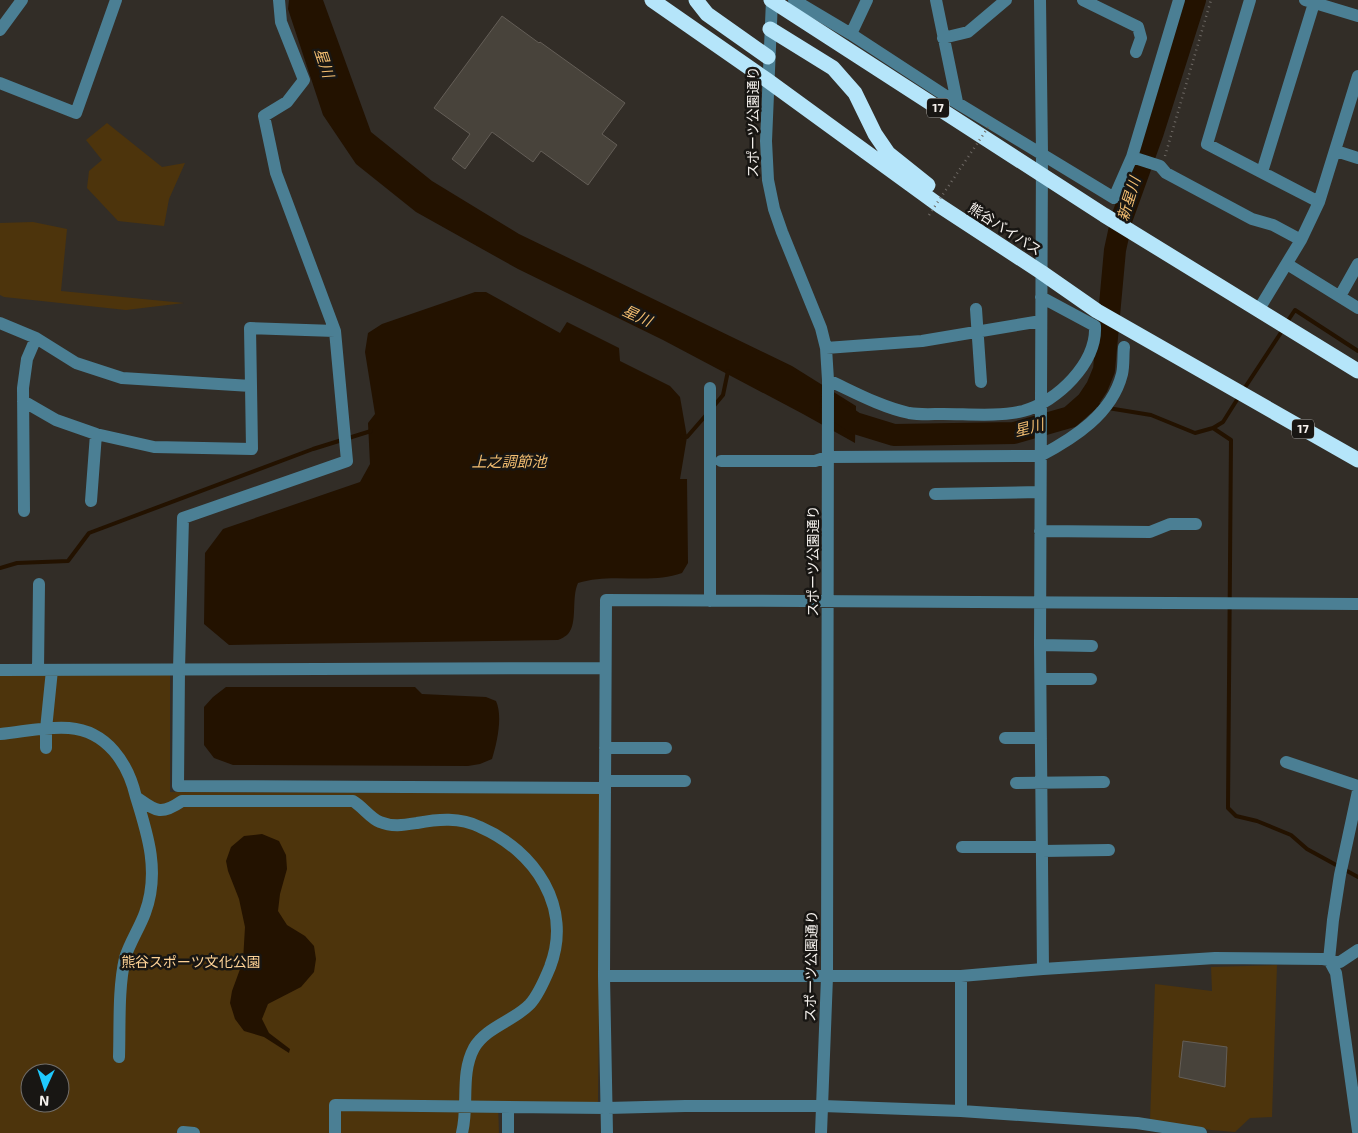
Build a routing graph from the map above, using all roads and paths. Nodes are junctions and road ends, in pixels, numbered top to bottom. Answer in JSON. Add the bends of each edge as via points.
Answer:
{"nodes":[{"id":1,"x":22,"y":0,"type":"edge"},
{"id":2,"x":116,"y":0,"type":"edge"},
{"id":3,"x":279,"y":0,"type":"edge"},
{"id":4,"x":652,"y":0,"type":"edge"},
{"id":5,"x":696,"y":0,"type":"edge"},
{"id":6,"x":772,"y":0,"type":"edge"},
{"id":7,"x":794,"y":0,"type":"edge"},
{"id":8,"x":867,"y":0,"type":"edge"},
{"id":9,"x":936,"y":0,"type":"edge"},
{"id":10,"x":1006,"y":0,"type":"edge"},
{"id":11,"x":1040,"y":0,"type":"edge"},
{"id":12,"x":1083,"y":0,"type":"edge"},
{"id":13,"x":1178,"y":0,"type":"edge"},
{"id":14,"x":1211,"y":0,"type":"edge"},
{"id":15,"x":1250,"y":0,"type":"edge"},
{"id":16,"x":1311,"y":1,"type":"edge"},
{"id":17,"x":1358,"y":16,"type":"edge"},
{"id":18,"x":770,"y":29,"type":"junction"},
{"id":19,"x":0,"y":30,"type":"edge"},
{"id":20,"x":852,"y":34,"type":"junction"},
{"id":21,"x":943,"y":38,"type":"junction"},
{"id":22,"x":1136,"y":52,"type":"dead end"},
{"id":23,"x":768,"y":57,"type":"junction"},
{"id":24,"x":1358,"y":76,"type":"edge"},
{"id":25,"x":768,"y":80,"type":"junction"},
{"id":26,"x":0,"y":84,"type":"edge"},
{"id":27,"x":956,"y":102,"type":"junction"},
{"id":28,"x":989,"y":126,"type":"dead end"},
{"id":29,"x":1336,"y":151,"type":"junction"},
{"id":30,"x":1042,"y":153,"type":"junction"},
{"id":31,"x":1132,"y":158,"type":"junction"},
{"id":32,"x":1358,"y":158,"type":"edge"},
{"id":33,"x":1161,"y":165,"type":"junction"},
{"id":34,"x":1262,"y":172,"type":"junction"},
{"id":35,"x":1042,"y":175,"type":"junction"},
{"id":36,"x":1319,"y":202,"type":"junction"},
{"id":37,"x":952,"y":214,"type":"junction"},
{"id":38,"x":929,"y":215,"type":"dead end"},
{"id":39,"x":1301,"y":240,"type":"junction"},
{"id":40,"x":1287,"y":264,"type":"junction"},
{"id":41,"x":1358,"y":264,"type":"edge"},
{"id":42,"x":1041,"y":272,"type":"junction"},
{"id":43,"x":1340,"y":296,"type":"junction"},
{"id":44,"x":1041,"y":297,"type":"junction"},
{"id":45,"x":1358,"y":308,"type":"edge"},
{"id":46,"x":976,"y":309,"type":"dead end"},
{"id":47,"x":1259,"y":309,"type":"junction"},
{"id":48,"x":1041,"y":321,"type":"junction"},
{"id":49,"x":0,"y":323,"type":"edge"},
{"id":50,"x":335,"y":331,"type":"junction"},
{"id":51,"x":977,"y":331,"type":"junction"},
{"id":52,"x":36,"y":338,"type":"junction"},
{"id":53,"x":1124,"y":347,"type":"dead end"},
{"id":54,"x":826,"y":348,"type":"junction"},
{"id":55,"x":1358,"y":371,"type":"edge"},
{"id":56,"x":828,"y":380,"type":"junction"},
{"id":57,"x":981,"y":382,"type":"dead end"},
{"id":58,"x":251,"y":386,"type":"junction"},
{"id":59,"x":710,"y":388,"type":"dead end"},
{"id":60,"x":23,"y":401,"type":"junction"},
{"id":61,"x":1042,"y":402,"type":"junction"},
{"id":62,"x":96,"y":434,"type":"junction"},
{"id":63,"x":827,"y":452,"type":"junction"},
{"id":64,"x":1040,"y":456,"type":"junction"},
{"id":65,"x":1358,"y":460,"type":"edge"},
{"id":66,"x":722,"y":461,"type":"dead end"},
{"id":67,"x":1040,"y":492,"type":"junction"},
{"id":68,"x":936,"y":494,"type":"dead end"},
{"id":69,"x":91,"y":501,"type":"dead end"},
{"id":70,"x":24,"y":511,"type":"dead end"},
{"id":71,"x":1196,"y":524,"type":"dead end"},
{"id":72,"x":1040,"y":531,"type":"junction"},
{"id":73,"x":40,"y":584,"type":"dead end"},
{"id":74,"x":828,"y":600,"type":"junction"},
{"id":75,"x":710,"y":601,"type":"junction"},
{"id":76,"x":1040,"y":603,"type":"junction"},
{"id":77,"x":1358,"y":604,"type":"edge"},
{"id":78,"x":1040,"y":646,"type":"junction"},
{"id":79,"x":1092,"y":646,"type":"dead end"},
{"id":80,"x":604,"y":668,"type":"junction"},
{"id":81,"x":179,"y":669,"type":"junction"},
{"id":82,"x":0,"y":670,"type":"edge"},
{"id":83,"x":38,"y":670,"type":"junction"},
{"id":84,"x":52,"y":670,"type":"junction"},
{"id":85,"x":1040,"y":679,"type":"junction"},
{"id":86,"x":1092,"y":679,"type":"dead end"},
{"id":87,"x":46,"y":729,"type":"junction"},
{"id":88,"x":0,"y":734,"type":"edge"},
{"id":89,"x":1005,"y":738,"type":"dead end"},
{"id":90,"x":1041,"y":738,"type":"junction"},
{"id":91,"x":46,"y":748,"type":"dead end"},
{"id":92,"x":604,"y":748,"type":"junction"},
{"id":93,"x":666,"y":748,"type":"dead end"},
{"id":94,"x":1286,"y":762,"type":"dead end"},
{"id":95,"x":685,"y":781,"type":"dead end"},
{"id":96,"x":1104,"y":782,"type":"dead end"},
{"id":97,"x":1016,"y":783,"type":"dead end"},
{"id":98,"x":1041,"y":783,"type":"junction"},
{"id":99,"x":605,"y":784,"type":"junction"},
{"id":100,"x":1358,"y":786,"type":"edge"},
{"id":101,"x":1358,"y":792,"type":"edge"},
{"id":102,"x":136,"y":797,"type":"junction"},
{"id":103,"x":962,"y":847,"type":"dead end"},
{"id":104,"x":1042,"y":849,"type":"junction"},
{"id":105,"x":1109,"y":850,"type":"dead end"},
{"id":106,"x":1358,"y":950,"type":"edge"},
{"id":107,"x":1330,"y":960,"type":"junction"},
{"id":108,"x":1043,"y":969,"type":"junction"},
{"id":109,"x":604,"y":976,"type":"junction"},
{"id":110,"x":961,"y":976,"type":"junction"},
{"id":111,"x":827,"y":977,"type":"junction"},
{"id":112,"x":119,"y":1057,"type":"dead end"},
{"id":113,"x":465,"y":1106,"type":"junction"},
{"id":114,"x":508,"y":1106,"type":"junction"},
{"id":115,"x":823,"y":1106,"type":"junction"},
{"id":116,"x":606,"y":1108,"type":"junction"},
{"id":117,"x":961,"y":1112,"type":"junction"},
{"id":118,"x":1358,"y":1131,"type":"edge"},
{"id":119,"x":183,"y":1132,"type":"edge"},
{"id":120,"x":194,"y":1133,"type":"edge"},
{"id":121,"x":335,"y":1133,"type":"edge"},
{"id":122,"x":462,"y":1133,"type":"edge"},
{"id":123,"x":508,"y":1133,"type":"edge"},
{"id":124,"x":607,"y":1133,"type":"edge"},
{"id":125,"x":821,"y":1133,"type":"edge"},
{"id":126,"x":1201,"y":1133,"type":"edge"}],
"edges":[{"from":1,"to":19,"type":"street"},
{"from":2,"to":26,"type":"street","via":[[76,113]]},
{"from":3,"to":50,"type":"street","via":[[281,22],[304,80],[287,102],[264,116],[276,173]]},
{"from":4,"to":25,"type":"highway","name":"熊谷バイパス","number":"17"},
{"from":5,"to":23,"type":"highway","via":[[707,14]]},
{"from":6,"to":18,"type":"street","name":"スポーツ公園通り"},
{"from":6,"to":35,"type":"highway","number":"17"},
{"from":7,"to":20,"type":"street"},
{"from":8,"to":20,"type":"street"},
{"from":9,"to":21,"type":"street"},
{"from":10,"to":21,"type":"street","via":[[968,32]]},
{"from":11,"to":30,"type":"street"},
{"from":12,"to":22,"type":"street","via":[[1138,27],[1141,38]]},
{"from":13,"to":31,"type":"street"},
{"from":14,"to":33,"type":"path"},
{"from":15,"to":34,"type":"street","via":[[1207,144]]},
{"from":16,"to":17,"type":"street"},
{"from":16,"to":34,"type":"street"},
{"from":18,"to":23,"type":"street","name":"スポーツ公園通り"},
{"from":18,"to":37,"type":"highway","via":[[833,68],[855,93],[888,154],[947,199]]},
{"from":20,"to":27,"type":"street"},
{"from":21,"to":27,"type":"street"},
{"from":23,"to":25,"type":"street","name":"スポーツ公園通り"},
{"from":24,"to":29,"type":"street"},
{"from":25,"to":37,"type":"highway","name":"熊谷バイパス","number":"17"},
{"from":25,"to":54,"type":"street","name":"スポーツ公園通り","via":[[766,141],[768,180],[774,209]]},
{"from":27,"to":30,"type":"street"},
{"from":28,"to":38,"type":"path","bridge":true},
{"from":29,"to":32,"type":"street"},
{"from":29,"to":36,"type":"street"},
{"from":30,"to":31,"type":"street","via":[[1114,198]]},
{"from":30,"to":35,"type":"street"},
{"from":31,"to":33,"type":"street"},
{"from":33,"to":39,"type":"street","via":[[1166,173],[1244,215]]},
{"from":34,"to":36,"type":"street"},
{"from":35,"to":42,"type":"street"},
{"from":35,"to":47,"type":"highway","number":"17"},
{"from":36,"to":39,"type":"street"},
{"from":37,"to":42,"type":"highway","name":"熊谷バイパス","number":"17"},
{"from":39,"to":40,"type":"street"},
{"from":40,"to":43,"type":"street"},
{"from":40,"to":47,"type":"street"},
{"from":41,"to":43,"type":"street"},
{"from":42,"to":44,"type":"street"},
{"from":42,"to":65,"type":"highway","name":"熊谷バイパス","number":"17","via":[[1128,330]]},
{"from":43,"to":45,"type":"street"},
{"from":44,"to":48,"type":"street"},
{"from":44,"to":61,"type":"street","via":[[1094,326],[1095,338],[1086,361],[1072,381]]},
{"from":46,"to":51,"type":"street"},
{"from":47,"to":55,"type":"highway","number":"17"},
{"from":48,"to":51,"type":"street"},
{"from":48,"to":61,"type":"street"},
{"from":49,"to":52,"type":"street"},
{"from":50,"to":58,"type":"street","via":[[250,328]]},
{"from":50,"to":81,"type":"street","via":[[347,461],[183,518]]},
{"from":51,"to":54,"type":"street","via":[[922,341]]},
{"from":51,"to":57,"type":"street"},
{"from":52,"to":58,"type":"street","via":[[76,362],[122,378]]},
{"from":52,"to":60,"type":"street","via":[[27,359]]},
{"from":53,"to":64,"type":"street","via":[[1122,374],[1111,400],[1100,414],[1067,442]]},
{"from":54,"to":56,"type":"street","name":"スポーツ公園通り"},
{"from":56,"to":61,"type":"street","via":[[912,414],[992,415],[1024,411]]},
{"from":56,"to":63,"type":"street","name":"スポーツ公園通り"},
{"from":58,"to":62,"type":"street","via":[[252,449],[154,447]]},
{"from":59,"to":75,"type":"street"},
{"from":60,"to":62,"type":"street","via":[[56,420]]},
{"from":60,"to":70,"type":"street"},
{"from":61,"to":64,"type":"street"},
{"from":62,"to":69,"type":"street"},
{"from":63,"to":64,"type":"street"},
{"from":63,"to":66,"type":"street","via":[[815,461]]},
{"from":63,"to":74,"type":"street","name":"スポーツ公園通り"},
{"from":64,"to":67,"type":"street"},
{"from":67,"to":68,"type":"street"},
{"from":67,"to":72,"type":"street"},
{"from":71,"to":72,"type":"street","via":[[1170,524],[1150,532]]},
{"from":72,"to":76,"type":"street"},
{"from":73,"to":83,"type":"street"},
{"from":74,"to":75,"type":"street"},
{"from":74,"to":76,"type":"street"},
{"from":74,"to":111,"type":"street","name":"スポーツ公園通り"},
{"from":75,"to":80,"type":"street","via":[[606,600]]},
{"from":76,"to":77,"type":"street"},
{"from":76,"to":78,"type":"street"},
{"from":78,"to":79,"type":"street"},
{"from":78,"to":85,"type":"street"},
{"from":80,"to":81,"type":"street"},
{"from":80,"to":92,"type":"street"},
{"from":81,"to":84,"type":"street"},
{"from":81,"to":99,"type":"street","via":[[178,786]]},
{"from":82,"to":83,"type":"street"},
{"from":83,"to":84,"type":"street"},
{"from":84,"to":87,"type":"street"},
{"from":85,"to":86,"type":"street"},
{"from":85,"to":90,"type":"street"},
{"from":87,"to":88,"type":"street"},
{"from":87,"to":91,"type":"street"},
{"from":87,"to":102,"type":"street","via":[[86,731],[99,738],[120,756]]},
{"from":89,"to":90,"type":"street"},
{"from":90,"to":98,"type":"street"},
{"from":92,"to":93,"type":"street"},
{"from":92,"to":99,"type":"street"},
{"from":94,"to":100,"type":"street"},
{"from":95,"to":99,"type":"street"},
{"from":96,"to":98,"type":"street"},
{"from":97,"to":98,"type":"street"},
{"from":98,"to":104,"type":"street"},
{"from":99,"to":109,"type":"street"},
{"from":101,"to":107,"type":"street","via":[[1340,875]]},
{"from":102,"to":112,"type":"street","via":[[153,861],[146,910],[126,956],[122,978]]},
{"from":102,"to":113,"type":"street","via":[[151,807],[166,811],[182,801],[353,801],[379,822],[387,824],[401,826],[456,820],[479,826],[531,864],[552,900],[557,919],[553,960],[531,1003],[485,1034],[476,1045],[467,1066]]},
{"from":103,"to":104,"type":"street"},
{"from":104,"to":105,"type":"street"},
{"from":104,"to":108,"type":"street"},
{"from":106,"to":107,"type":"street","via":[[1340,962]]},
{"from":107,"to":108,"type":"street","via":[[1215,958]]},
{"from":107,"to":118,"type":"street","via":[[1336,974]]},
{"from":108,"to":110,"type":"street"},
{"from":109,"to":111,"type":"street"},
{"from":109,"to":116,"type":"street"},
{"from":110,"to":111,"type":"street"},
{"from":110,"to":117,"type":"street"},
{"from":111,"to":115,"type":"street","name":"スポーツ公園通り"},
{"from":113,"to":114,"type":"street"},
{"from":113,"to":121,"type":"street","via":[[335,1105]]},
{"from":113,"to":122,"type":"street"},
{"from":114,"to":116,"type":"street"},
{"from":114,"to":123,"type":"street"},
{"from":115,"to":116,"type":"street"},
{"from":115,"to":117,"type":"street"},
{"from":115,"to":125,"type":"street","name":"スポーツ公園通り"},
{"from":116,"to":124,"type":"street"},
{"from":117,"to":126,"type":"street","via":[[1137,1123]]},
{"from":119,"to":120,"type":"street"}]}
